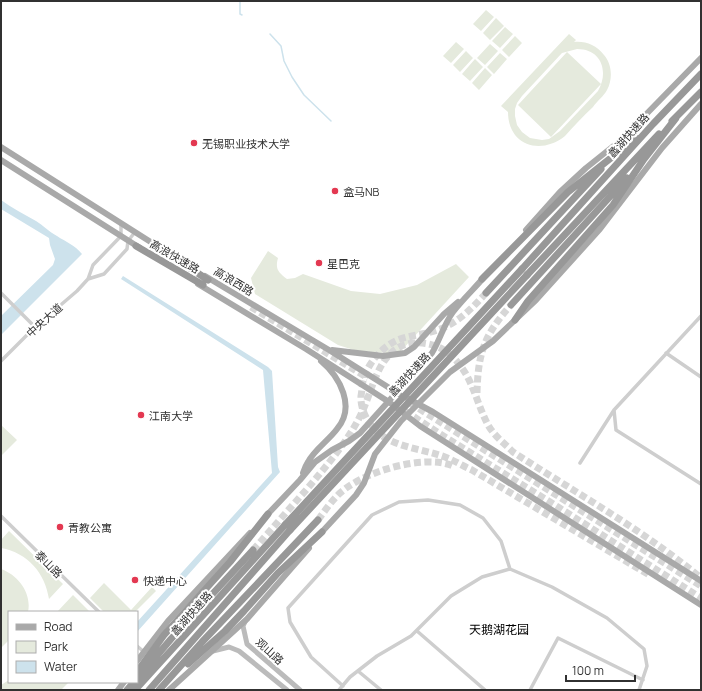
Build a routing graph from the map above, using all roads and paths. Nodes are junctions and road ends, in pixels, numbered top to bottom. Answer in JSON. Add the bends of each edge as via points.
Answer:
{"nodes":[{"id":1,"x":701,"y":58,"type":"edge"},
{"id":2,"x":701,"y":74,"type":"edge"},
{"id":3,"x":701,"y":92,"type":"edge"},
{"id":4,"x":701,"y":104,"type":"edge"},
{"id":5,"x":676,"y":118,"type":"junction"},
{"id":6,"x":653,"y":124,"type":"junction"},
{"id":7,"x":1,"y":147,"type":"edge"},
{"id":8,"x":619,"y":152,"type":"junction"},
{"id":9,"x":649,"y":152,"type":"junction"},
{"id":10,"x":1,"y":160,"type":"edge"},
{"id":11,"x":121,"y":223,"type":"junction"},
{"id":12,"x":135,"y":232,"type":"junction"},
{"id":13,"x":121,"y":236,"type":"junction"},
{"id":14,"x":128,"y":241,"type":"junction"},
{"id":15,"x":154,"y":244,"type":"junction"},
{"id":16,"x":136,"y":246,"type":"junction"},
{"id":17,"x":524,"y":272,"type":"junction"},
{"id":18,"x":88,"y":279,"type":"junction"},
{"id":19,"x":482,"y":279,"type":"junction"},
{"id":20,"x":475,"y":287,"type":"junction"},
{"id":21,"x":1,"y":293,"type":"edge"},
{"id":22,"x":486,"y":293,"type":"tunnel mouth"},
{"id":23,"x":512,"y":305,"type":"tunnel mouth"},
{"id":24,"x":701,"y":316,"type":"edge"},
{"id":25,"x":515,"y":320,"type":"junction"},
{"id":26,"x":35,"y":327,"type":"junction"},
{"id":27,"x":306,"y":349,"type":"junction"},
{"id":28,"x":329,"y":350,"type":"junction"},
{"id":29,"x":666,"y":353,"type":"junction"},
{"id":30,"x":1,"y":361,"type":"edge"},
{"id":31,"x":701,"y":377,"type":"edge"},
{"id":32,"x":397,"y":392,"type":"junction"},
{"id":33,"x":389,"y":402,"type":"junction"},
{"id":34,"x":417,"y":405,"type":"junction"},
{"id":35,"x":614,"y":410,"type":"junction"},
{"id":36,"x":407,"y":415,"type":"junction"},
{"id":37,"x":580,"y":463,"type":"dead end"},
{"id":38,"x":300,"y":480,"type":"junction"},
{"id":39,"x":701,"y":484,"type":"edge"},
{"id":40,"x":268,"y":514,"type":"junction"},
{"id":41,"x":1,"y":516,"type":"edge"},
{"id":42,"x":318,"y":520,"type":"tunnel mouth"},
{"id":43,"x":322,"y":532,"type":"junction"},
{"id":44,"x":253,"y":550,"type":"tunnel mouth"},
{"id":45,"x":510,"y":569,"type":"junction"},
{"id":46,"x":701,"y":581,"type":"edge"},
{"id":47,"x":701,"y":605,"type":"edge"},
{"id":48,"x":98,"y":611,"type":"edge"},
{"id":49,"x":247,"y":619,"type":"junction"},
{"id":50,"x":417,"y":631,"type":"junction"},
{"id":51,"x":138,"y":647,"type":"edge"},
{"id":52,"x":212,"y":651,"type":"junction"},
{"id":53,"x":144,"y":652,"type":"junction"},
{"id":54,"x":138,"y":660,"type":"edge"},
{"id":55,"x":358,"y":670,"type":"junction"},
{"id":56,"x":138,"y":671,"type":"edge"},
{"id":57,"x":138,"y":678,"type":"edge"},
{"id":58,"x":643,"y":680,"type":"junction"},
{"id":59,"x":343,"y":686,"type":"junction"},
{"id":60,"x":167,"y":687,"type":"edge"},
{"id":61,"x":135,"y":690,"type":"edge"},
{"id":62,"x":149,"y":690,"type":"edge"},
{"id":63,"x":159,"y":690,"type":"edge"},
{"id":64,"x":287,"y":690,"type":"edge"},
{"id":65,"x":300,"y":690,"type":"edge"},
{"id":66,"x":339,"y":690,"type":"edge"},
{"id":67,"x":381,"y":690,"type":"edge"},
{"id":68,"x":485,"y":690,"type":"edge"},
{"id":69,"x":530,"y":690,"type":"edge"},
{"id":70,"x":639,"y":690,"type":"edge"}],
"edges":[{"from":1,"to":19,"type":"main road","via":[[621,140],[560,192]]},
{"from":2,"to":6,"type":"highway","name":"蠡湖快速路"},
{"from":3,"to":5,"type":"highway","name":"蠡湖快速路"},
{"from":4,"to":25,"type":"main road","via":[[662,148],[600,230]]},
{"from":5,"to":9,"type":"highway"},
{"from":5,"to":17,"type":"highway","name":"蠡湖快速路"},
{"from":6,"to":8,"type":"highway"},
{"from":6,"to":17,"type":"highway","name":"蠡湖快速路"},
{"from":7,"to":11,"type":"main road","name":"高浪西路"},
{"from":8,"to":19,"type":"highway","via":[[568,192]]},
{"from":8,"to":22,"type":"highway"},
{"from":9,"to":23,"type":"highway"},
{"from":9,"to":25,"type":"highway","via":[[613,205],[528,301]]},
{"from":10,"to":13,"type":"main road","name":"高浪西路"},
{"from":11,"to":12,"type":"main road","name":"高浪西路"},
{"from":11,"to":13,"type":"street"},
{"from":12,"to":14,"type":"street"},
{"from":12,"to":15,"type":"main road","name":"高浪西路"},
{"from":13,"to":14,"type":"main road","name":"高浪西路"},
{"from":13,"to":18,"type":"street","via":[[93,265]]},
{"from":14,"to":16,"type":"main road","name":"高浪西路"},
{"from":14,"to":18,"type":"street","via":[[127,249],[104,274]]},
{"from":15,"to":16,"type":"highway","name":"高浪快速路","via":[[205,283]]},
{"from":15,"to":28,"type":"main road","name":"高浪西路"},
{"from":16,"to":27,"type":"main road","name":"高浪西路"},
{"from":17,"to":61,"type":"highway","name":"蠡湖快速路","bridge":true,"via":[[285,525]]},
{"from":17,"to":62,"type":"highway","name":"蠡湖快速路","bridge":true},
{"from":18,"to":26,"type":"street","name":"中央大道"},
{"from":19,"to":20,"type":"main road"},
{"from":20,"to":28,"type":"main road","via":[[405,353],[383,356]]},
{"from":20,"to":32,"type":"main road","via":[[453,312],[432,353]]},
{"from":21,"to":26,"type":"street"},
{"from":24,"to":29,"type":"street"},
{"from":25,"to":34,"type":"main road","via":[[493,341],[450,372]]},
{"from":26,"to":30,"type":"street","name":"中央大道"},
{"from":27,"to":33,"type":"main road","name":"高浪西路"},
{"from":27,"to":38,"type":"main road","via":[[340,384],[346,405],[338,429],[308,461]]},
{"from":28,"to":32,"type":"main road","name":"高浪西路"},
{"from":29,"to":31,"type":"street"},
{"from":29,"to":35,"type":"street"},
{"from":32,"to":33,"type":"main road"},
{"from":32,"to":34,"type":"main road","name":"高浪西路"},
{"from":33,"to":36,"type":"main road","name":"高浪西路"},
{"from":33,"to":38,"type":"main road","via":[[360,433],[315,462]]},
{"from":34,"to":36,"type":"main road"},
{"from":34,"to":46,"type":"main road","name":"高浪西路","via":[[433,412]]},
{"from":35,"to":37,"type":"street"},
{"from":35,"to":39,"type":"street","via":[[616,430]]},
{"from":36,"to":43,"type":"main road","via":[[375,454],[364,483],[356,495]]},
{"from":36,"to":47,"type":"main road","name":"高浪西路","via":[[420,426]]},
{"from":38,"to":40,"type":"main road"},
{"from":40,"to":53,"type":"main road","via":[[168,621]]},
{"from":40,"to":56,"type":"highway","via":[[230,562],[164,635]]},
{"from":41,"to":48,"type":"street","name":"泰山路"},
{"from":42,"to":60,"type":"highway","via":[[202,642]]},
{"from":43,"to":49,"type":"main road"},
{"from":43,"to":60,"type":"highway","via":[[278,573],[225,631]]},
{"from":44,"to":57,"type":"highway"},
{"from":45,"to":50,"type":"street","via":[[482,577],[450,596]]},
{"from":45,"to":58,"type":"street","via":[[552,587],[607,618],[644,648],[648,666]]},
{"from":45,"to":59,"type":"street","via":[[501,542],[483,518],[460,505],[428,500],[398,502],[372,515],[288,608],[290,622],[311,657]]},
{"from":49,"to":52,"type":"main road"},
{"from":49,"to":65,"type":"main road","name":"观山路","via":[[243,626],[247,644]]},
{"from":50,"to":55,"type":"street"},
{"from":50,"to":68,"type":"street"},
{"from":51,"to":53,"type":"street"},
{"from":52,"to":60,"type":"main road"},
{"from":52,"to":64,"type":"main road","name":"观山路","via":[[229,647],[239,651]]},
{"from":53,"to":54,"type":"main road"},
{"from":55,"to":59,"type":"street"},
{"from":55,"to":67,"type":"street"},
{"from":58,"to":69,"type":"street","via":[[558,638]]},
{"from":58,"to":70,"type":"street"},
{"from":59,"to":66,"type":"street"},
{"from":60,"to":63,"type":"highway"}]}
